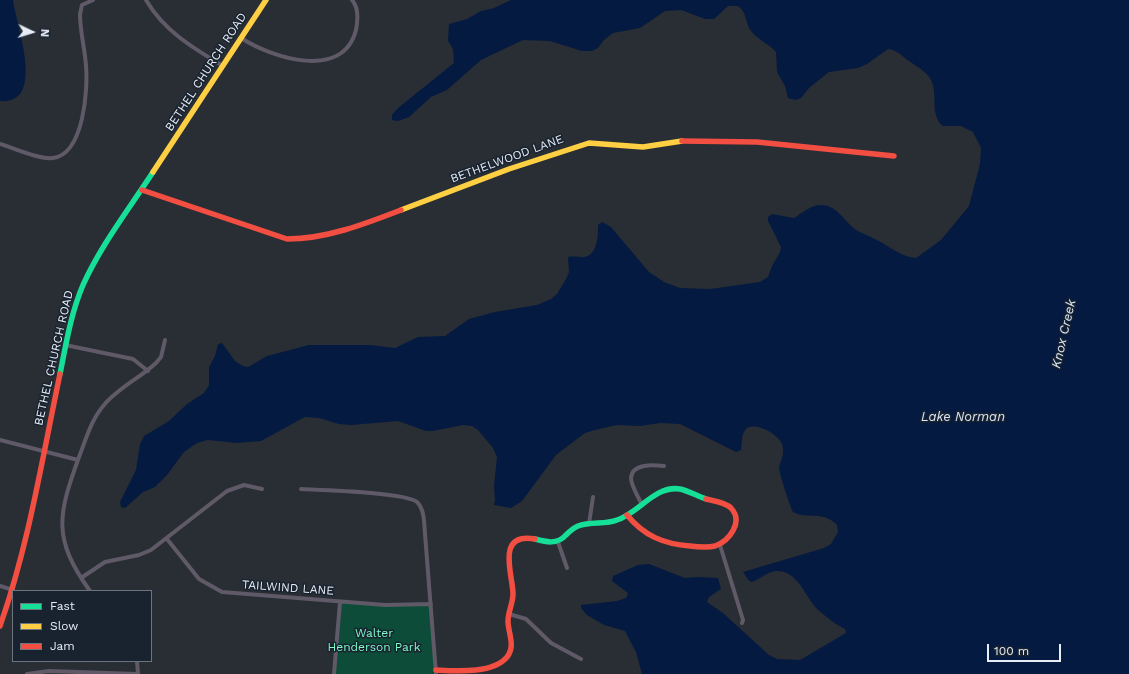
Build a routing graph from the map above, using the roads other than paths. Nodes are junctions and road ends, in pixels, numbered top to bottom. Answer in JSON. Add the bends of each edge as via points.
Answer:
{"nodes":[{"id":1,"x":93,"y":0,"type":"edge"},
{"id":2,"x":146,"y":0,"type":"edge"},
{"id":3,"x":266,"y":0,"type":"edge"},
{"id":4,"x":352,"y":0,"type":"edge"},
{"id":5,"x":241,"y":38,"type":"junction"},
{"id":6,"x":223,"y":66,"type":"junction"},
{"id":7,"x":0,"y":144,"type":"edge"},
{"id":8,"x":894,"y":156,"type":"dead end"},
{"id":9,"x":142,"y":190,"type":"junction"},
{"id":10,"x":165,"y":340,"type":"dead end"},
{"id":11,"x":65,"y":345,"type":"junction"},
{"id":12,"x":148,"y":371,"type":"junction"},
{"id":13,"x":0,"y":440,"type":"edge"},
{"id":14,"x":44,"y":450,"type":"junction"},
{"id":15,"x":78,"y":460,"type":"junction"},
{"id":16,"x":664,"y":466,"type":"dead end"},
{"id":17,"x":301,"y":489,"type":"dead end"},
{"id":18,"x":262,"y":490,"type":"dead end"},
{"id":19,"x":593,"y":497,"type":"dead end"},
{"id":20,"x":642,"y":505,"type":"junction"},
{"id":21,"x":627,"y":515,"type":"junction"},
{"id":22,"x":589,"y":524,"type":"junction"},
{"id":23,"x":167,"y":539,"type":"junction"},
{"id":24,"x":558,"y":542,"type":"junction"},
{"id":25,"x":720,"y":545,"type":"junction"},
{"id":26,"x":567,"y":568,"type":"dead end"},
{"id":27,"x":81,"y":578,"type":"junction"},
{"id":28,"x":0,"y":586,"type":"edge"},
{"id":29,"x":13,"y":590,"type":"edge"},
{"id":30,"x":89,"y":590,"type":"edge"},
{"id":31,"x":12,"y":593,"type":"edge"},
{"id":32,"x":340,"y":602,"type":"junction"},
{"id":33,"x":431,"y":604,"type":"junction"},
{"id":34,"x":509,"y":614,"type":"junction"},
{"id":35,"x":742,"y":623,"type":"dead end"},
{"id":36,"x":0,"y":626,"type":"edge"},
{"id":37,"x":582,"y":659,"type":"dead end"},
{"id":38,"x":137,"y":662,"type":"edge"},
{"id":39,"x":436,"y":672,"type":"edge"},
{"id":40,"x":27,"y":674,"type":"edge"},
{"id":41,"x":138,"y":674,"type":"edge"},
{"id":42,"x":334,"y":674,"type":"edge"}],
"edges":[{"from":1,"to":7,"type":"street","via":[[82,5],[80,14],[87,80],[81,122],[72,143],[61,155],[49,158]]},
{"from":2,"to":6,"type":"street","via":[[172,33]]},
{"from":3,"to":5,"type":"street","name":"BETHEL CHURCH ROAD"},
{"from":4,"to":5,"type":"street","via":[[357,11],[354,35],[343,51],[326,60],[311,62],[294,58],[263,49]]},
{"from":5,"to":6,"type":"street","name":"BETHEL CHURCH ROAD"},
{"from":6,"to":9,"type":"street","name":"BETHEL CHURCH ROAD"},
{"from":8,"to":9,"type":"street","name":"BETHELWOOD LANE","via":[[757,142],[687,141],[643,147],[589,143],[540,158],[382,219],[332,234],[293,240]]},
{"from":9,"to":11,"type":"street","name":"BETHEL CHURCH ROAD","via":[[84,281]]},
{"from":10,"to":12,"type":"street","via":[[160,357]]},
{"from":11,"to":12,"type":"street","via":[[133,359]]},
{"from":11,"to":14,"type":"street","name":"BETHEL CHURCH ROAD"},
{"from":12,"to":15,"type":"street","via":[[116,394],[100,410]]},
{"from":13,"to":14,"type":"street"},
{"from":14,"to":15,"type":"street"},
{"from":14,"to":29,"type":"street","name":"BETHEL CHURCH ROAD"},
{"from":15,"to":27,"type":"street","via":[[65,500],[62,530],[66,551]]},
{"from":16,"to":20,"type":"street","via":[[648,465],[633,473],[632,482]]},
{"from":17,"to":33,"type":"street","via":[[393,496],[415,501],[421,508],[423,517]]},
{"from":18,"to":23,"type":"street","via":[[244,485],[227,490]]},
{"from":19,"to":22,"type":"street"},
{"from":20,"to":21,"type":"street"},
{"from":20,"to":25,"type":"street","via":[[662,492],[674,489],[727,504],[734,513],[736,527]]},
{"from":21,"to":22,"type":"street","via":[[613,522]]},
{"from":21,"to":25,"type":"street","via":[[641,532],[657,541],[704,546]]},
{"from":22,"to":24,"type":"street","via":[[576,526]]},
{"from":23,"to":27,"type":"street","via":[[145,552],[100,565]]},
{"from":23,"to":32,"type":"street","name":"TAILWIND LANE","via":[[200,579],[215,589],[230,593]]},
{"from":24,"to":26,"type":"street"},
{"from":24,"to":34,"type":"street","via":[[523,539],[510,549],[508,562],[513,595]]},
{"from":25,"to":35,"type":"street"},
{"from":27,"to":30,"type":"street"},
{"from":28,"to":29,"type":"street"},
{"from":31,"to":36,"type":"street","name":"BETHEL CHURCH ROAD"},
{"from":32,"to":33,"type":"street","name":"TAILWIND LANE","via":[[398,606]]},
{"from":32,"to":42,"type":"street"},
{"from":33,"to":39,"type":"street"},
{"from":34,"to":37,"type":"street","via":[[526,619],[551,643]]},
{"from":34,"to":39,"type":"street","via":[[512,646],[505,659],[470,672]]},
{"from":38,"to":41,"type":"street"},
{"from":40,"to":41,"type":"street","via":[[49,671]]}]}
